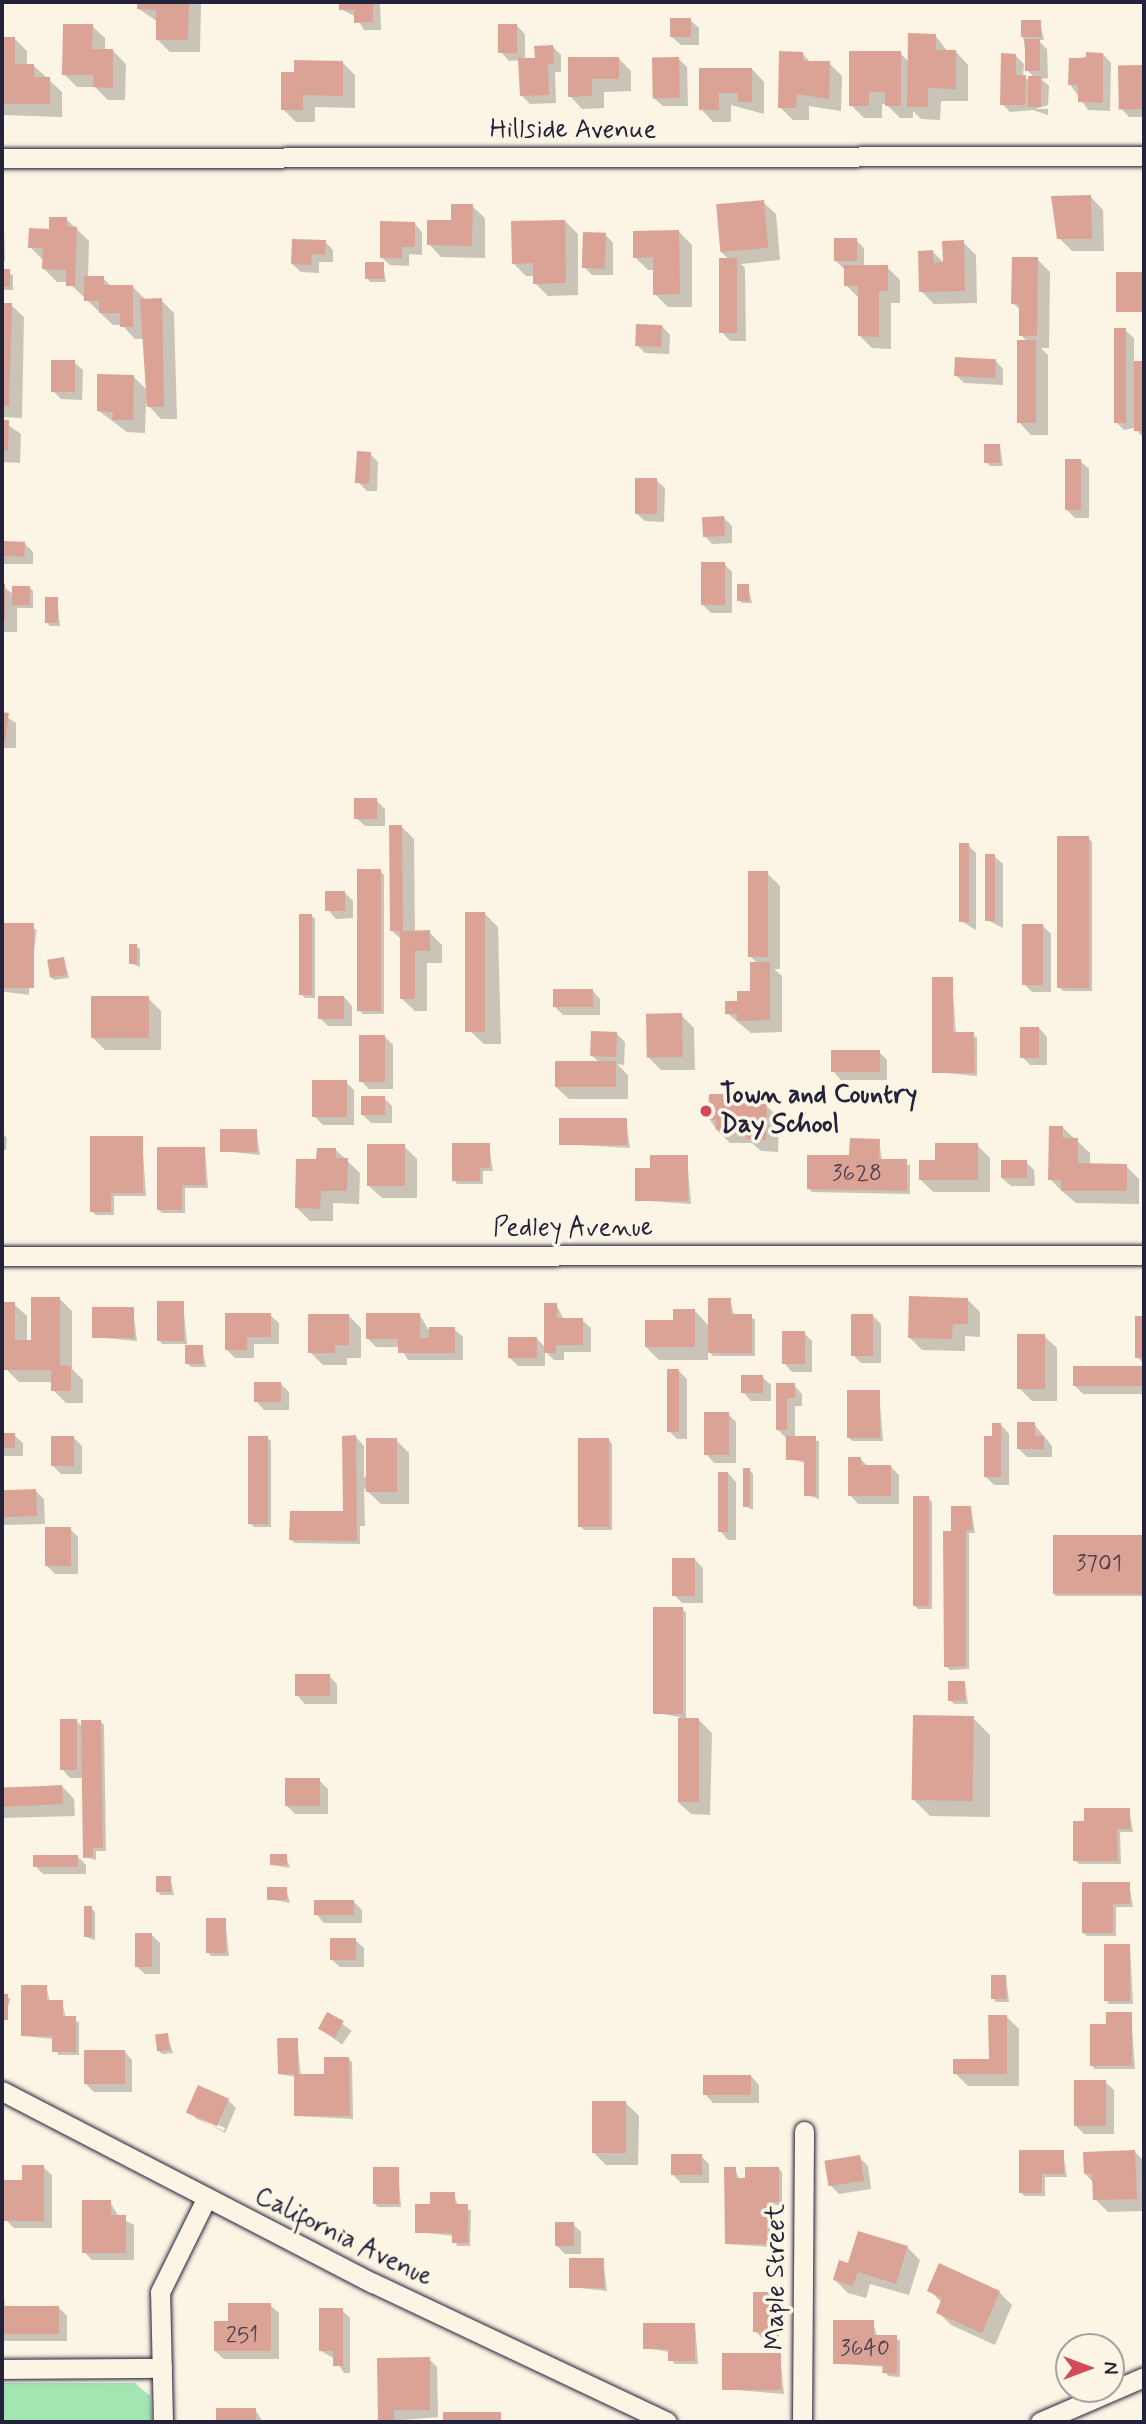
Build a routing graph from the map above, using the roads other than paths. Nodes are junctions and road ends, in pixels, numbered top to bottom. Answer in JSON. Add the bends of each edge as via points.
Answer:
{"nodes":[{"id":1,"x":1144,"y":156,"type":"edge"},
{"id":2,"x":2,"y":158,"type":"edge"},
{"id":3,"x":1144,"y":1255,"type":"edge"},
{"id":4,"x":2,"y":1256,"type":"edge"},
{"id":5,"x":2,"y":2091,"type":"edge"},
{"id":6,"x":804,"y":2131,"type":"dead end"},
{"id":7,"x":206,"y":2199,"type":"junction"},
{"id":8,"x":162,"y":2368,"type":"junction"},
{"id":9,"x":2,"y":2369,"type":"edge"},
{"id":10,"x":1144,"y":2377,"type":"edge"},
{"id":11,"x":163,"y":2422,"type":"edge"},
{"id":12,"x":667,"y":2422,"type":"edge"},
{"id":13,"x":802,"y":2422,"type":"edge"},
{"id":14,"x":1040,"y":2422,"type":"edge"}],
"edges":[{"from":1,"to":2,"type":"street","name":"Hillside Avenue"},
{"from":3,"to":4,"type":"street","name":"Pedley Avenue"},
{"from":5,"to":7,"type":"street","name":"California Avenue"},
{"from":6,"to":13,"type":"street","name":"Maple Street"},
{"from":7,"to":8,"type":"street","via":[[160,2292]]},
{"from":7,"to":12,"type":"street","name":"California Avenue"},
{"from":8,"to":9,"type":"street"},
{"from":8,"to":11,"type":"street"},
{"from":10,"to":14,"type":"street"}]}
